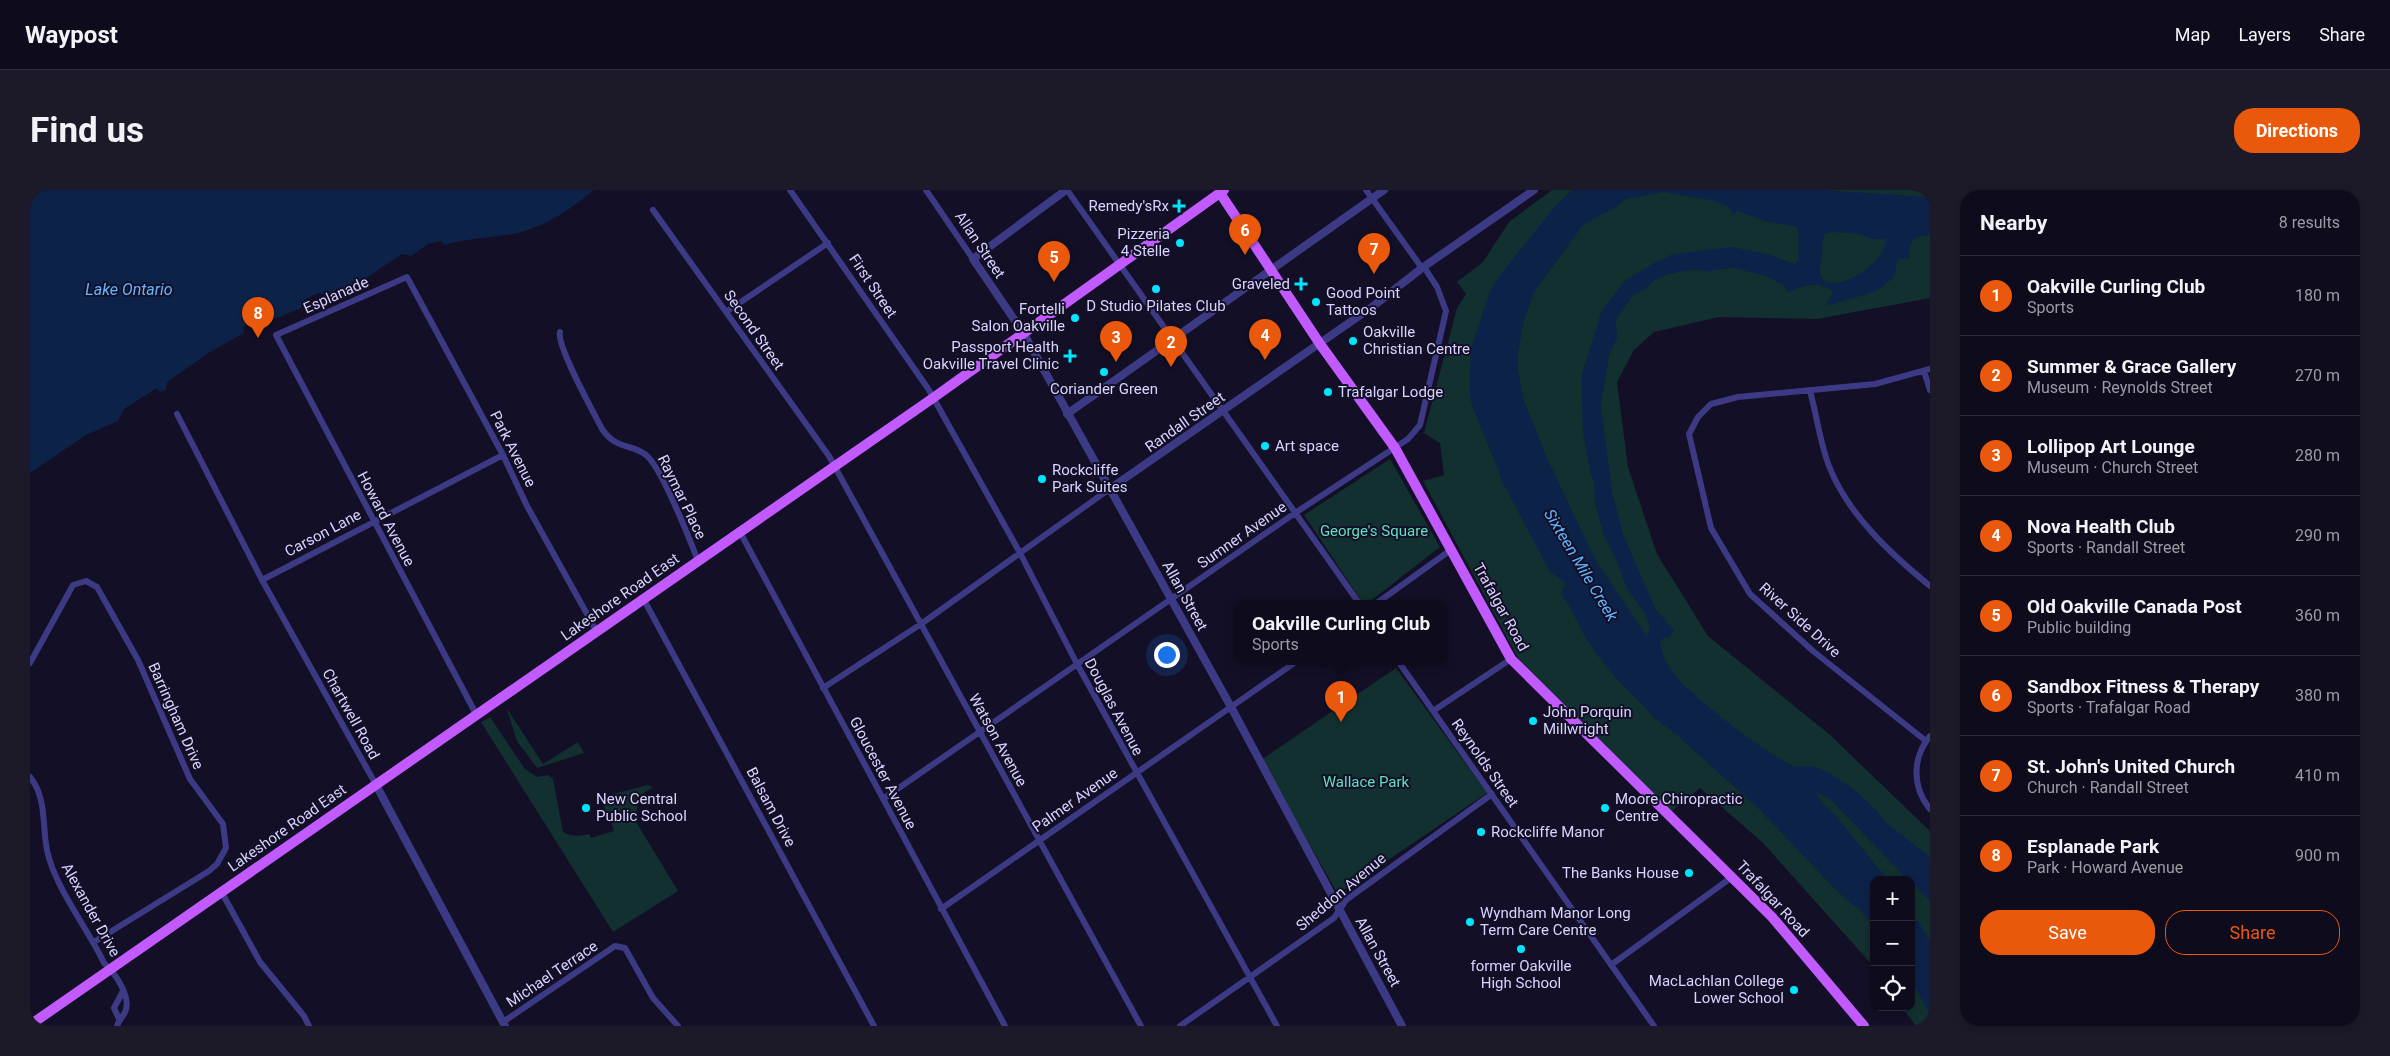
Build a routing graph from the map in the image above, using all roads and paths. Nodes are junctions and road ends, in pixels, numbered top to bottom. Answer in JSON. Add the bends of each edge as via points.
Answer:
{"nodes":[{"id":1,"x":790,"y":190,"type":"edge"},
{"id":2,"x":926,"y":190,"type":"edge"},
{"id":3,"x":1066,"y":190,"type":"edge"},
{"id":4,"x":1366,"y":190,"type":"edge"},
{"id":5,"x":1384,"y":190,"type":"edge"},
{"id":6,"x":1518,"y":190,"type":"edge"},
{"id":7,"x":1534,"y":190,"type":"edge"},
{"id":8,"x":1222,"y":192,"type":"edge"},
{"id":9,"x":1372,"y":198,"type":"junction"},
{"id":10,"x":1523,"y":198,"type":"junction"},
{"id":11,"x":653,"y":210,"type":"dead end"},
{"id":12,"x":828,"y":243,"type":"junction"},
{"id":13,"x":973,"y":259,"type":"junction"},
{"id":14,"x":1120,"y":265,"type":"junction"},
{"id":15,"x":1423,"y":268,"type":"junction"},
{"id":16,"x":1270,"y":270,"type":"junction"},
{"id":17,"x":407,"y":277,"type":"joint"},
{"id":18,"x":726,"y":312,"type":"junction"},
{"id":19,"x":560,"y":332,"type":"dead end"},
{"id":20,"x":1024,"y":334,"type":"junction"},
{"id":21,"x":276,"y":335,"type":"joint"},
{"id":22,"x":1174,"y":341,"type":"junction"},
{"id":23,"x":1320,"y":344,"type":"junction"},
{"id":24,"x":1927,"y":370,"type":"edge"},
{"id":25,"x":1930,"y":390,"type":"edge"},
{"id":26,"x":1810,"y":392,"type":"junction"},
{"id":27,"x":933,"y":398,"type":"junction"},
{"id":28,"x":1224,"y":411,"type":"junction"},
{"id":29,"x":176,"y":414,"type":"dead end"},
{"id":30,"x":1067,"y":414,"type":"junction"},
{"id":31,"x":1395,"y":448,"type":"junction"},
{"id":32,"x":503,"y":454,"type":"junction"},
{"id":33,"x":834,"y":466,"type":"junction"},
{"id":34,"x":1108,"y":490,"type":"junction"},
{"id":35,"x":1295,"y":513,"type":"junction"},
{"id":36,"x":373,"y":521,"type":"junction"},
{"id":37,"x":740,"y":532,"type":"junction"},
{"id":38,"x":1452,"y":549,"type":"junction"},
{"id":39,"x":1020,"y":553,"type":"junction"},
{"id":40,"x":698,"y":561,"type":"junction"},
{"id":41,"x":262,"y":580,"type":"junction"},
{"id":42,"x":1930,"y":586,"type":"edge"},
{"id":43,"x":644,"y":600,"type":"junction"},
{"id":44,"x":1172,"y":600,"type":"junction"},
{"id":45,"x":1356,"y":600,"type":"edge"},
{"id":46,"x":1382,"y":600,"type":"edge"},
{"id":47,"x":921,"y":624,"type":"junction"},
{"id":48,"x":597,"y":632,"type":"junction"},
{"id":49,"x":1511,"y":659,"type":"junction"},
{"id":50,"x":30,"y":663,"type":"edge"},
{"id":51,"x":1077,"y":664,"type":"junction"},
{"id":52,"x":1291,"y":665,"type":"edge"},
{"id":53,"x":1401,"y":665,"type":"edge"},
{"id":54,"x":823,"y":688,"type":"junction"},
{"id":55,"x":1230,"y":708,"type":"junction"},
{"id":56,"x":1433,"y":711,"type":"junction"},
{"id":57,"x":476,"y":714,"type":"junction"},
{"id":58,"x":980,"y":732,"type":"junction"},
{"id":59,"x":1928,"y":738,"type":"edge"},
{"id":60,"x":1136,"y":773,"type":"junction"},
{"id":61,"x":30,"y":776,"type":"edge"},
{"id":62,"x":375,"y":783,"type":"junction"},
{"id":63,"x":1492,"y":794,"type":"junction"},
{"id":64,"x":883,"y":799,"type":"junction"},
{"id":65,"x":1930,"y":809,"type":"edge"},
{"id":66,"x":1040,"y":841,"type":"junction"},
{"id":67,"x":1732,"y":877,"type":"junction"},
{"id":68,"x":222,"y":893,"type":"junction"},
{"id":69,"x":941,"y":909,"type":"junction"},
{"id":70,"x":1339,"y":911,"type":"junction"},
{"id":71,"x":94,"y":942,"type":"junction"},
{"id":72,"x":1611,"y":965,"type":"junction"},
{"id":73,"x":110,"y":968,"type":"junction"},
{"id":74,"x":1251,"y":977,"type":"junction"},
{"id":75,"x":123,"y":992,"type":"junction"},
{"id":76,"x":118,"y":1023,"type":"edge"},
{"id":77,"x":504,"y":1024,"type":"edge"},
{"id":78,"x":30,"y":1025,"type":"edge"},
{"id":79,"x":309,"y":1026,"type":"edge"},
{"id":80,"x":678,"y":1026,"type":"edge"},
{"id":81,"x":874,"y":1026,"type":"edge"},
{"id":82,"x":1004,"y":1026,"type":"edge"},
{"id":83,"x":1141,"y":1026,"type":"edge"},
{"id":84,"x":1180,"y":1026,"type":"edge"},
{"id":85,"x":1277,"y":1026,"type":"edge"},
{"id":86,"x":1402,"y":1026,"type":"edge"},
{"id":87,"x":1654,"y":1026,"type":"edge"},
{"id":88,"x":1864,"y":1026,"type":"edge"}],
"edges":[{"from":1,"to":12,"type":"street","name":"First Street"},
{"from":2,"to":13,"type":"street","name":"Allan Street"},
{"from":3,"to":13,"type":"street"},
{"from":3,"to":14,"type":"street"},
{"from":4,"to":9,"type":"street","name":"Sumner Avenue"},
{"from":5,"to":9,"type":"street"},
{"from":6,"to":10,"type":"street"},
{"from":7,"to":10,"type":"street","name":"Randall Street"},
{"from":8,"to":14,"type":"main road","name":"Lakeshore Road East"},
{"from":8,"to":16,"type":"main road","name":"Trafalgar Road"},
{"from":9,"to":15,"type":"street","name":"Sumner Avenue"},
{"from":9,"to":16,"type":"street"},
{"from":10,"to":15,"type":"street","name":"Randall Street"},
{"from":11,"to":18,"type":"street","name":"Second Street"},
{"from":12,"to":18,"type":"street"},
{"from":12,"to":27,"type":"street","name":"First Street"},
{"from":13,"to":20,"type":"street","name":"Allan Street"},
{"from":14,"to":20,"type":"main road","name":"Lakeshore Road East"},
{"from":14,"to":22,"type":"street"},
{"from":15,"to":23,"type":"street","name":"Randall Street"},
{"from":15,"to":31,"type":"street","name":"Sumner Avenue","via":[[1437,287],[1446,311],[1420,425]]},
{"from":16,"to":22,"type":"street"},
{"from":16,"to":23,"type":"main road","name":"Trafalgar Road"},
{"from":17,"to":21,"type":"street","name":"Esplanade"},
{"from":17,"to":32,"type":"street","name":"Park Avenue"},
{"from":18,"to":33,"type":"street","name":"Second Street"},
{"from":19,"to":40,"type":"street","name":"Raymar Place","via":[[558,337],[564,352],[602,430],[617,445],[641,452],[652,460]]},
{"from":20,"to":27,"type":"main road","name":"Lakeshore Road East"},
{"from":20,"to":30,"type":"street","name":"Allan Street"},
{"from":21,"to":36,"type":"street","name":"Howard Avenue"},
{"from":22,"to":28,"type":"street"},
{"from":22,"to":30,"type":"street"},
{"from":23,"to":28,"type":"street","name":"Randall Street"},
{"from":23,"to":31,"type":"main road","name":"Trafalgar Road"},
{"from":24,"to":25,"type":"street"},
{"from":24,"to":26,"type":"street","name":"River Side Drive","via":[[1875,384]]},
{"from":26,"to":42,"type":"street","via":[[1829,467],[1850,502],[1890,554]]},
{"from":26,"to":59,"type":"street","name":"River Side Drive","via":[[1738,397],[1711,404],[1698,417],[1689,434],[1711,528],[1750,594],[1814,651]]},
{"from":27,"to":33,"type":"main road","name":"Lakeshore Road East"},
{"from":27,"to":39,"type":"street","name":"Douglas Avenue"},
{"from":28,"to":34,"type":"street","name":"Randall Street"},
{"from":28,"to":35,"type":"street"},
{"from":29,"to":41,"type":"street","name":"Chartwell Road"},
{"from":30,"to":34,"type":"street","name":"Allan Street"},
{"from":31,"to":35,"type":"street","name":"Sumner Avenue","via":[[1378,456]]},
{"from":31,"to":38,"type":"main road","name":"Trafalgar Road"},
{"from":32,"to":36,"type":"street","name":"Carson Lane"},
{"from":32,"to":48,"type":"street","name":"Park Avenue"},
{"from":33,"to":37,"type":"main road","name":"Lakeshore Road East"},
{"from":33,"to":47,"type":"street","name":"Watson Avenue"},
{"from":34,"to":39,"type":"street","name":"Randall Street"},
{"from":34,"to":44,"type":"street","name":"Allan Street"},
{"from":35,"to":44,"type":"street","name":"Sumner Avenue"},
{"from":35,"to":45,"type":"street"},
{"from":36,"to":41,"type":"street","name":"Carson Lane"},
{"from":36,"to":57,"type":"street","name":"Howard Avenue"},
{"from":37,"to":40,"type":"main road","name":"Lakeshore Road East"},
{"from":37,"to":54,"type":"street","name":"Gloucester Avenue"},
{"from":38,"to":46,"type":"street"},
{"from":38,"to":49,"type":"main road","name":"Trafalgar Road"},
{"from":39,"to":47,"type":"street","name":"Randall Street"},
{"from":39,"to":51,"type":"street","name":"Douglas Avenue"},
{"from":40,"to":43,"type":"main road","name":"Lakeshore Road East"},
{"from":41,"to":62,"type":"street","name":"Chartwell Road"},
{"from":43,"to":48,"type":"main road","name":"Lakeshore Road East"},
{"from":43,"to":81,"type":"street","name":"Balsam Drive"},
{"from":44,"to":51,"type":"street","name":"Sumner Avenue"},
{"from":44,"to":55,"type":"street","name":"Allan Street"},
{"from":47,"to":54,"type":"street","name":"Randall Street"},
{"from":47,"to":58,"type":"street","name":"Watson Avenue"},
{"from":48,"to":57,"type":"main road","name":"Lakeshore Road East"},
{"from":49,"to":56,"type":"street"},
{"from":49,"to":67,"type":"main road","name":"Trafalgar Road"},
{"from":50,"to":71,"type":"street","name":"Barringham Drive","via":[[73,585],[89,583],[101,593],[138,660],[190,778],[219,816],[226,832],[224,855],[209,871]]},
{"from":51,"to":58,"type":"street","name":"Sumner Avenue"},
{"from":51,"to":60,"type":"street","name":"Douglas Avenue"},
{"from":52,"to":55,"type":"street","name":"Palmer Avenue"},
{"from":53,"to":56,"type":"street","name":"Reynolds Street"},
{"from":54,"to":64,"type":"street","name":"Gloucester Avenue"},
{"from":55,"to":60,"type":"street","name":"Palmer Avenue"},
{"from":55,"to":70,"type":"street","name":"Allan Street"},
{"from":56,"to":63,"type":"street","name":"Reynolds Street"},
{"from":57,"to":62,"type":"main road","name":"Lakeshore Road East"},
{"from":58,"to":64,"type":"street","name":"Sumner Avenue"},
{"from":58,"to":66,"type":"street","name":"Watson Avenue"},
{"from":59,"to":65,"type":"street","name":"River Side Drive","via":[[1916,763],[1916,783]]},
{"from":60,"to":66,"type":"street","name":"Palmer Avenue"},
{"from":60,"to":74,"type":"street","name":"Douglas Avenue"},
{"from":61,"to":71,"type":"street","name":"Alexander Drive","via":[[43,808],[47,850],[54,872]]},
{"from":62,"to":68,"type":"main road","name":"Lakeshore Road East"},
{"from":62,"to":77,"type":"street","name":"Chartwell Road"},
{"from":63,"to":70,"type":"street","name":"Sheddon Avenue","via":[[1346,900]]},
{"from":63,"to":72,"type":"street","name":"Reynolds Street"},
{"from":64,"to":69,"type":"street","name":"Gloucester Avenue"},
{"from":66,"to":69,"type":"street","name":"Palmer Avenue"},
{"from":66,"to":83,"type":"street","name":"Watson Avenue"},
{"from":67,"to":72,"type":"street"},
{"from":67,"to":88,"type":"main road","name":"Trafalgar Road","via":[[1772,917]]},
{"from":68,"to":73,"type":"main road","name":"Lakeshore Road East"},
{"from":68,"to":79,"type":"street","via":[[260,962]]},
{"from":69,"to":82,"type":"street","name":"Gloucester Avenue"},
{"from":70,"to":74,"type":"street","name":"Sheddon Avenue","via":[[1334,918]]},
{"from":70,"to":86,"type":"street","name":"Allan Street"},
{"from":71,"to":73,"type":"street","name":"Alexander Drive"},
{"from":72,"to":87,"type":"street","name":"Reynolds Street"},
{"from":73,"to":75,"type":"street","name":"Alexander Drive"},
{"from":73,"to":78,"type":"main road","name":"Lakeshore Road East"},
{"from":74,"to":84,"type":"street","name":"Sheddon Avenue"},
{"from":74,"to":85,"type":"street","name":"Douglas Avenue"},
{"from":75,"to":76,"type":"street","via":[[114,1008]]},
{"from":75,"to":76,"type":"street","via":[[127,998],[125,1012]]},
{"from":77,"to":80,"type":"street","name":"Michael Terrace","via":[[615,946],[625,948],[653,998]]}]}
